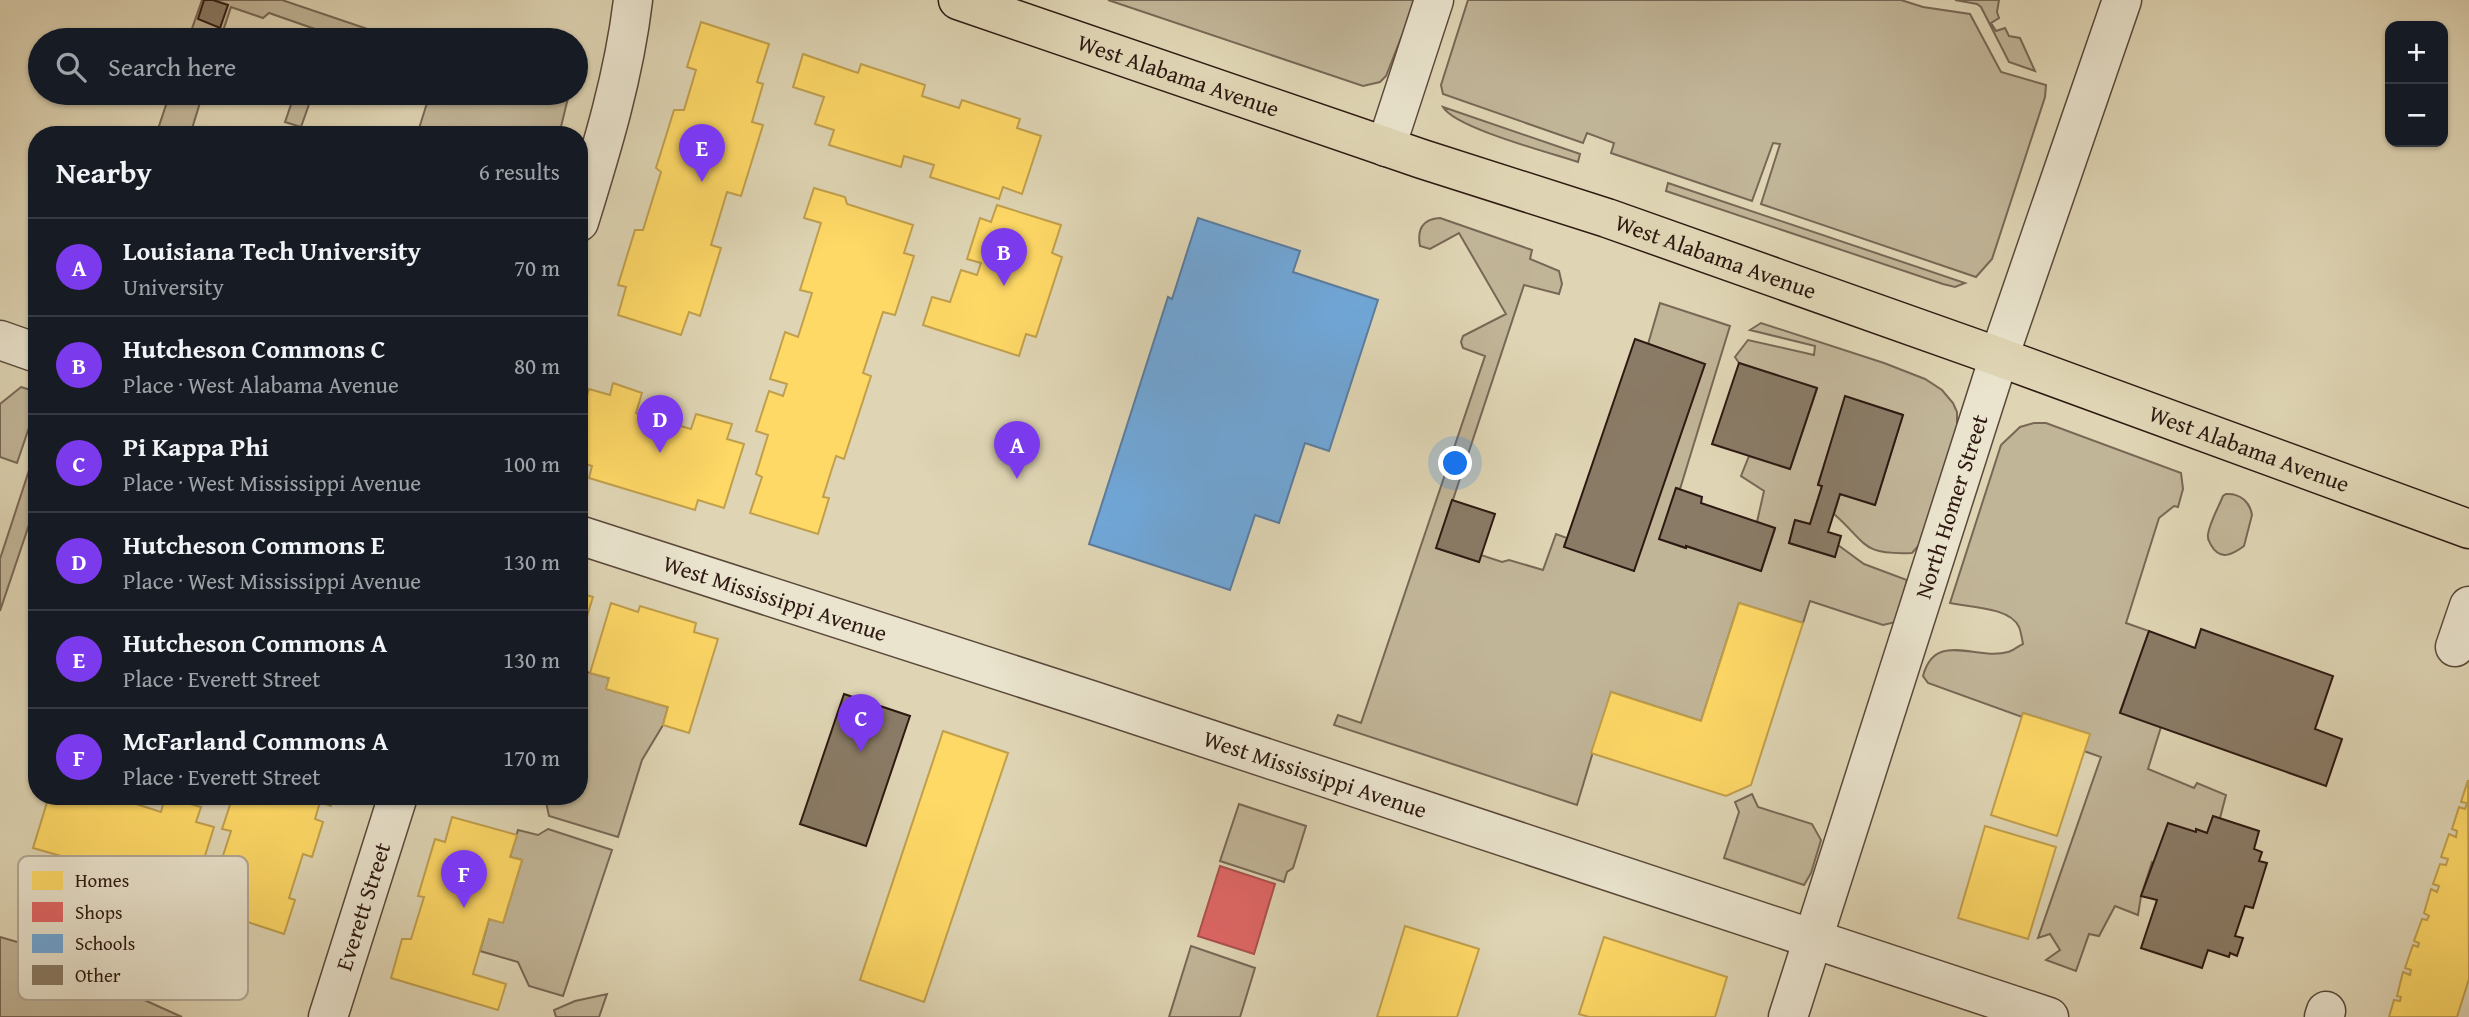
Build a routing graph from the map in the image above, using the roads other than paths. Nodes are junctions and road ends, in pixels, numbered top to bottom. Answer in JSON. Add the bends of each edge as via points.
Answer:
{"nodes":[{"id":1,"x":633,"y":0,"type":"edge"},
{"id":2,"x":958,"y":0,"type":"edge"},
{"id":3,"x":1434,"y":0,"type":"edge"},
{"id":4,"x":2122,"y":0,"type":"edge"},
{"id":5,"x":1025,"y":10,"type":"edge"},
{"id":6,"x":1386,"y":147,"type":"junction"},
{"id":7,"x":588,"y":193,"type":"edge"},
{"id":8,"x":0,"y":340,"type":"edge"},
{"id":9,"x":28,"y":350,"type":"edge"},
{"id":10,"x":1999,"y":357,"type":"junction"},
{"id":11,"x":2469,"y":529,"type":"edge"},
{"id":12,"x":588,"y":538,"type":"edge"},
{"id":13,"x":2469,"y":606,"type":"edge"},
{"id":14,"x":2455,"y":647,"type":"dead end"},
{"id":15,"x":395,"y":805,"type":"edge"},
{"id":16,"x":1815,"y":939,"type":"junction"},
{"id":17,"x":328,"y":1017,"type":"edge"},
{"id":18,"x":1788,"y":1017,"type":"edge"},
{"id":19,"x":2049,"y":1017,"type":"edge"}],
"edges":[{"from":1,"to":7,"type":"street","via":[[627,51]]},
{"from":2,"to":5,"type":"main road","name":"West Alabama Avenue"},
{"from":3,"to":6,"type":"street"},
{"from":4,"to":10,"type":"street","name":"North Homer Street"},
{"from":5,"to":6,"type":"main road","name":"West Alabama Avenue"},
{"from":6,"to":10,"type":"main road","name":"West Alabama Avenue","via":[[1607,218]]},
{"from":8,"to":9,"type":"street"},
{"from":10,"to":11,"type":"main road","name":"West Alabama Avenue"},
{"from":10,"to":16,"type":"street","name":"North Homer Street"},
{"from":12,"to":16,"type":"street","name":"West Mississippi Avenue"},
{"from":13,"to":14,"type":"street"},
{"from":15,"to":17,"type":"street","name":"Everett Street"},
{"from":16,"to":18,"type":"street","name":"North Homer Street"},
{"from":16,"to":19,"type":"street","name":"West Mississippi Avenue"}]}
